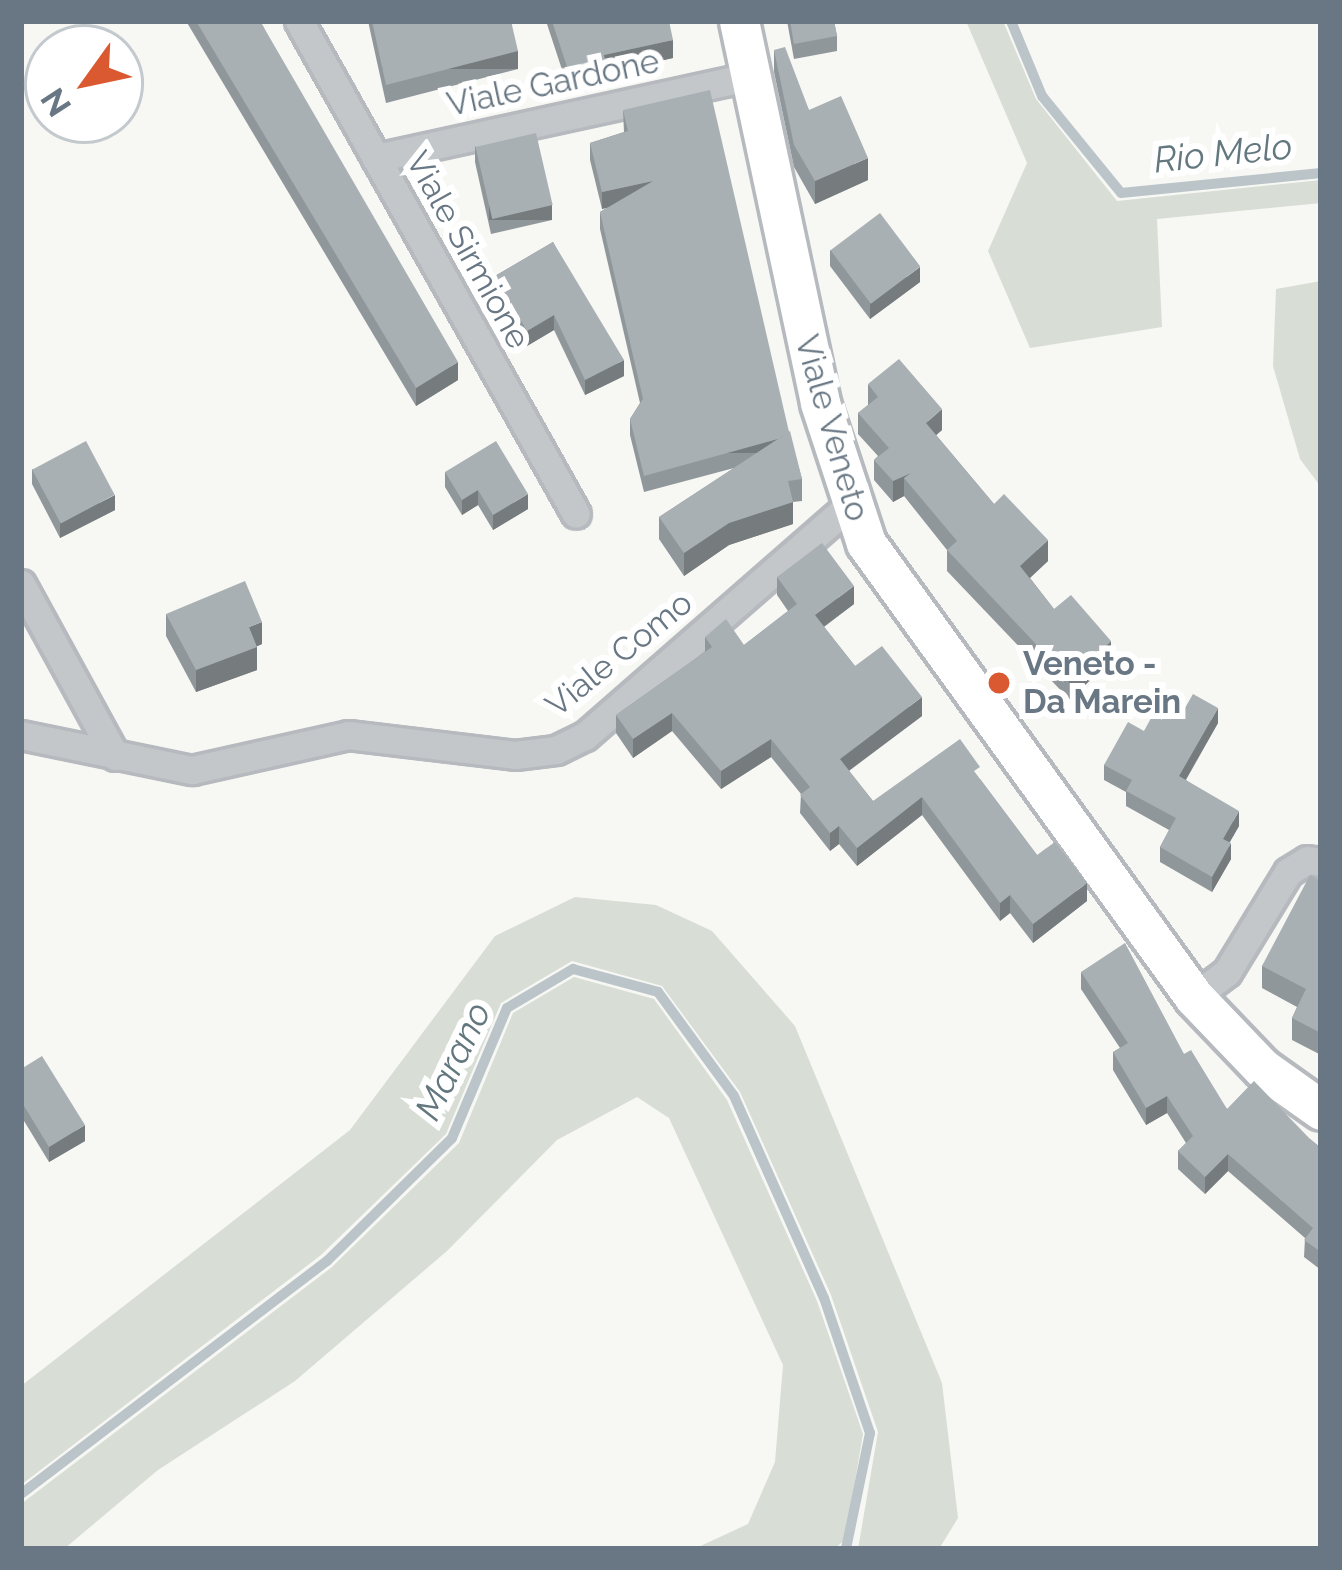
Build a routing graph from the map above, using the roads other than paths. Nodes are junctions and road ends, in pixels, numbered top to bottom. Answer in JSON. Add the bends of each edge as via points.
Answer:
{"nodes":[{"id":1,"x":298,"y":21,"type":"edge"},
{"id":2,"x":740,"y":21,"type":"edge"},
{"id":3,"x":746,"y":77,"type":"junction"},
{"id":4,"x":376,"y":158,"type":"junction"},
{"id":5,"x":848,"y":506,"type":"junction"},
{"id":6,"x":576,"y":514,"type":"dead end"},
{"id":7,"x":21,"y":584,"type":"edge"},
{"id":8,"x":21,"y":735,"type":"edge"},
{"id":9,"x":115,"y":756,"type":"junction"},
{"id":10,"x":1321,"y":862,"type":"edge"},
{"id":11,"x":1194,"y":997,"type":"junction"},
{"id":12,"x":1321,"y":1110,"type":"edge"}],
"edges":[{"from":1,"to":4,"type":"street","name":"Viale Sirmione"},
{"from":2,"to":3,"type":"main road","name":"Viale Veneto"},
{"from":3,"to":4,"type":"street","name":"Viale Gardone"},
{"from":3,"to":5,"type":"main road","name":"Viale Veneto"},
{"from":4,"to":6,"type":"street","name":"Viale Sirmione"},
{"from":5,"to":9,"type":"street","name":"Viale Como","via":[[585,736],[556,750],[515,755],[348,735],[192,770]]},
{"from":5,"to":11,"type":"main road","name":"Viale Veneto","via":[[866,543]]},
{"from":7,"to":9,"type":"street"},
{"from":8,"to":9,"type":"street","name":"Viale Como"},
{"from":10,"to":11,"type":"street","via":[[1288,872],[1227,972]]},
{"from":11,"to":12,"type":"main road","name":"Viale Veneto","via":[[1262,1068]]}]}
